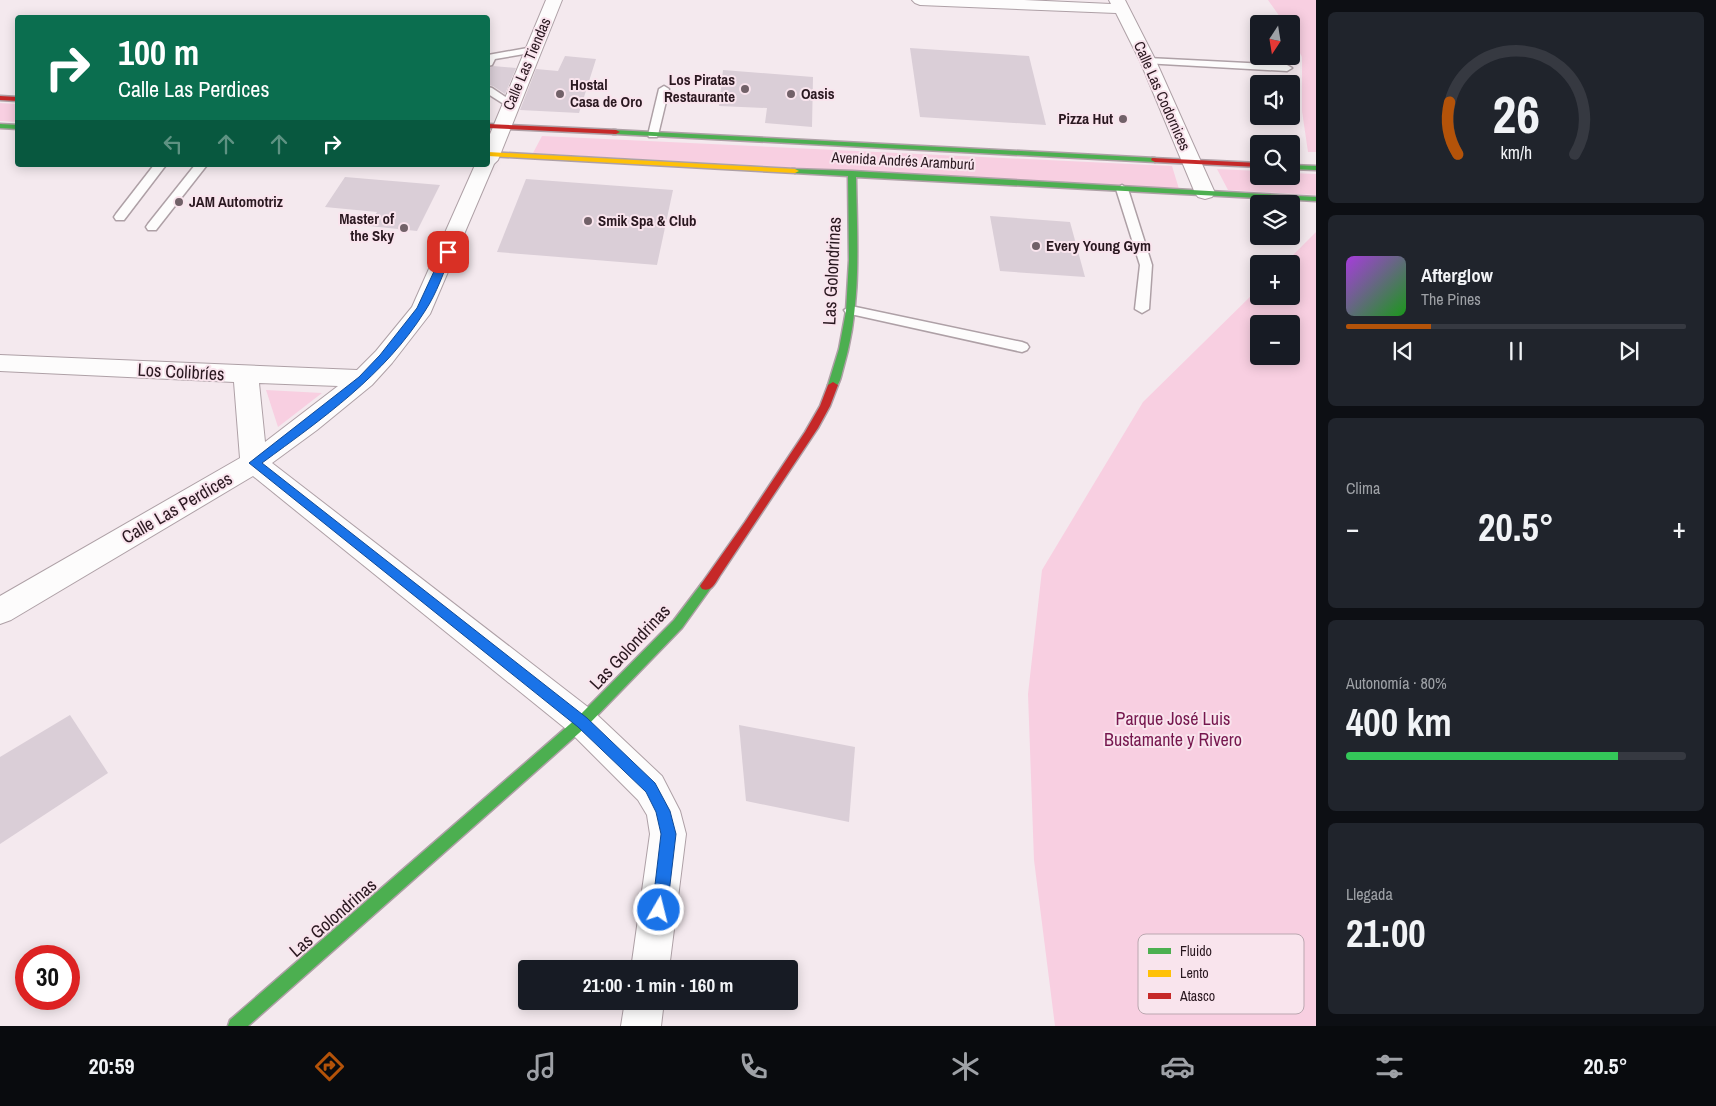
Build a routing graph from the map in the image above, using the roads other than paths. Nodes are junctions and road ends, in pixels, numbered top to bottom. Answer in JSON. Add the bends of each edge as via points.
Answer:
{"nodes":[{"id":1,"x":554,"y":0,"type":"edge"},
{"id":2,"x":920,"y":0,"type":"edge"},
{"id":3,"x":1119,"y":4,"type":"edge"},
{"id":4,"x":533,"y":50,"type":"junction"},
{"id":5,"x":490,"y":59,"type":"edge"},
{"id":6,"x":1148,"y":61,"type":"junction"},
{"id":7,"x":1287,"y":68,"type":"dead end"},
{"id":8,"x":664,"y":89,"type":"dead end"},
{"id":9,"x":490,"y":91,"type":"edge"},
{"id":10,"x":0,"y":98,"type":"edge"},
{"id":11,"x":15,"y":99,"type":"edge"},
{"id":12,"x":511,"y":104,"type":"junction"},
{"id":13,"x":0,"y":126,"type":"edge"},
{"id":14,"x":15,"y":127,"type":"edge"},
{"id":15,"x":494,"y":127,"type":"edge"},
{"id":16,"x":653,"y":135,"type":"junction"},
{"id":17,"x":490,"y":148,"type":"edge"},
{"id":18,"x":490,"y":158,"type":"edge"},
{"id":19,"x":1192,"y":162,"type":"junction"},
{"id":20,"x":1250,"y":165,"type":"edge"},
{"id":21,"x":158,"y":167,"type":"edge"},
{"id":22,"x":199,"y":167,"type":"edge"},
{"id":23,"x":484,"y":167,"type":"edge"},
{"id":24,"x":1300,"y":167,"type":"edge"},
{"id":25,"x":1316,"y":168,"type":"edge"},
{"id":26,"x":852,"y":173,"type":"junction"},
{"id":27,"x":1122,"y":189,"type":"junction"},
{"id":28,"x":1205,"y":193,"type":"junction"},
{"id":29,"x":1316,"y":199,"type":"edge"},
{"id":30,"x":120,"y":216,"type":"dead end"},
{"id":31,"x":152,"y":227,"type":"dead end"},
{"id":32,"x":1142,"y":309,"type":"dead end"},
{"id":33,"x":851,"y":310,"type":"junction"},
{"id":34,"x":1022,"y":347,"type":"dead end"},
{"id":35,"x":0,"y":363,"type":"edge"},
{"id":36,"x":246,"y":374,"type":"junction"},
{"id":37,"x":363,"y":379,"type":"junction"},
{"id":38,"x":254,"y":463,"type":"junction"},
{"id":39,"x":0,"y":611,"type":"edge"},
{"id":40,"x":582,"y":722,"type":"junction"},
{"id":41,"x":651,"y":960,"type":"edge"},
{"id":42,"x":644,"y":1010,"type":"edge"},
{"id":43,"x":236,"y":1026,"type":"edge"},
{"id":44,"x":641,"y":1026,"type":"edge"}],
"edges":[{"from":1,"to":4,"type":"street","name":"Calle Las Tiendas"},
{"from":2,"to":3,"type":"street"},
{"from":3,"to":6,"type":"street","name":"Calle Las Codornices"},
{"from":4,"to":5,"type":"lane"},
{"from":4,"to":12,"type":"street","name":"Calle Las Tiendas"},
{"from":6,"to":7,"type":"lane"},
{"from":6,"to":19,"type":"street","name":"Calle Las Codornices"},
{"from":8,"to":16,"type":"lane"},
{"from":9,"to":12,"type":"lane"},
{"from":10,"to":11,"type":"main road"},
{"from":12,"to":15,"type":"street","name":"Calle Las Tiendas"},
{"from":13,"to":14,"type":"main road"},
{"from":15,"to":16,"type":"main road","name":"Avenida Andrés Aramburú"},
{"from":15,"to":17,"type":"street","name":"Calle Las Perdices"},
{"from":16,"to":19,"type":"main road","name":"Avenida Andrés Aramburú"},
{"from":18,"to":26,"type":"main road","name":"Avenida Andrés Aramburú"},
{"from":19,"to":20,"type":"main road","name":"Avenida Andrés Aramburú"},
{"from":19,"to":28,"type":"street","name":"Calle Las Codornices"},
{"from":21,"to":30,"type":"lane"},
{"from":22,"to":31,"type":"lane"},
{"from":23,"to":37,"type":"street","name":"Calle Las Perdices","via":[[422,309]]},
{"from":24,"to":25,"type":"main road"},
{"from":26,"to":27,"type":"main road","name":"Avenida Andrés Aramburú"},
{"from":26,"to":33,"type":"main road","name":"Las Golondrinas"},
{"from":27,"to":28,"type":"main road","name":"Avenida Andrés Aramburú"},
{"from":27,"to":32,"type":"lane","via":[[1146,265]]},
{"from":28,"to":29,"type":"main road","name":"Avenida Andrés Aramburú"},
{"from":33,"to":34,"type":"lane"},
{"from":33,"to":40,"type":"main road","name":"Las Golondrinas","via":[[846,342],[830,396],[745,533],[678,624]]},
{"from":35,"to":36,"type":"street","name":"Los Colibríes"},
{"from":36,"to":37,"type":"street","name":"Los Colibríes"},
{"from":36,"to":38,"type":"street"},
{"from":37,"to":38,"type":"street","name":"Calle Las Perdices"},
{"from":38,"to":39,"type":"street","name":"Calle Las Perdices"},
{"from":38,"to":40,"type":"street"},
{"from":40,"to":41,"type":"street","via":[[650,788],[663,811],[668,834]]},
{"from":40,"to":43,"type":"main road","name":"Las Golondrinas"},
{"from":42,"to":44,"type":"street"}]}
